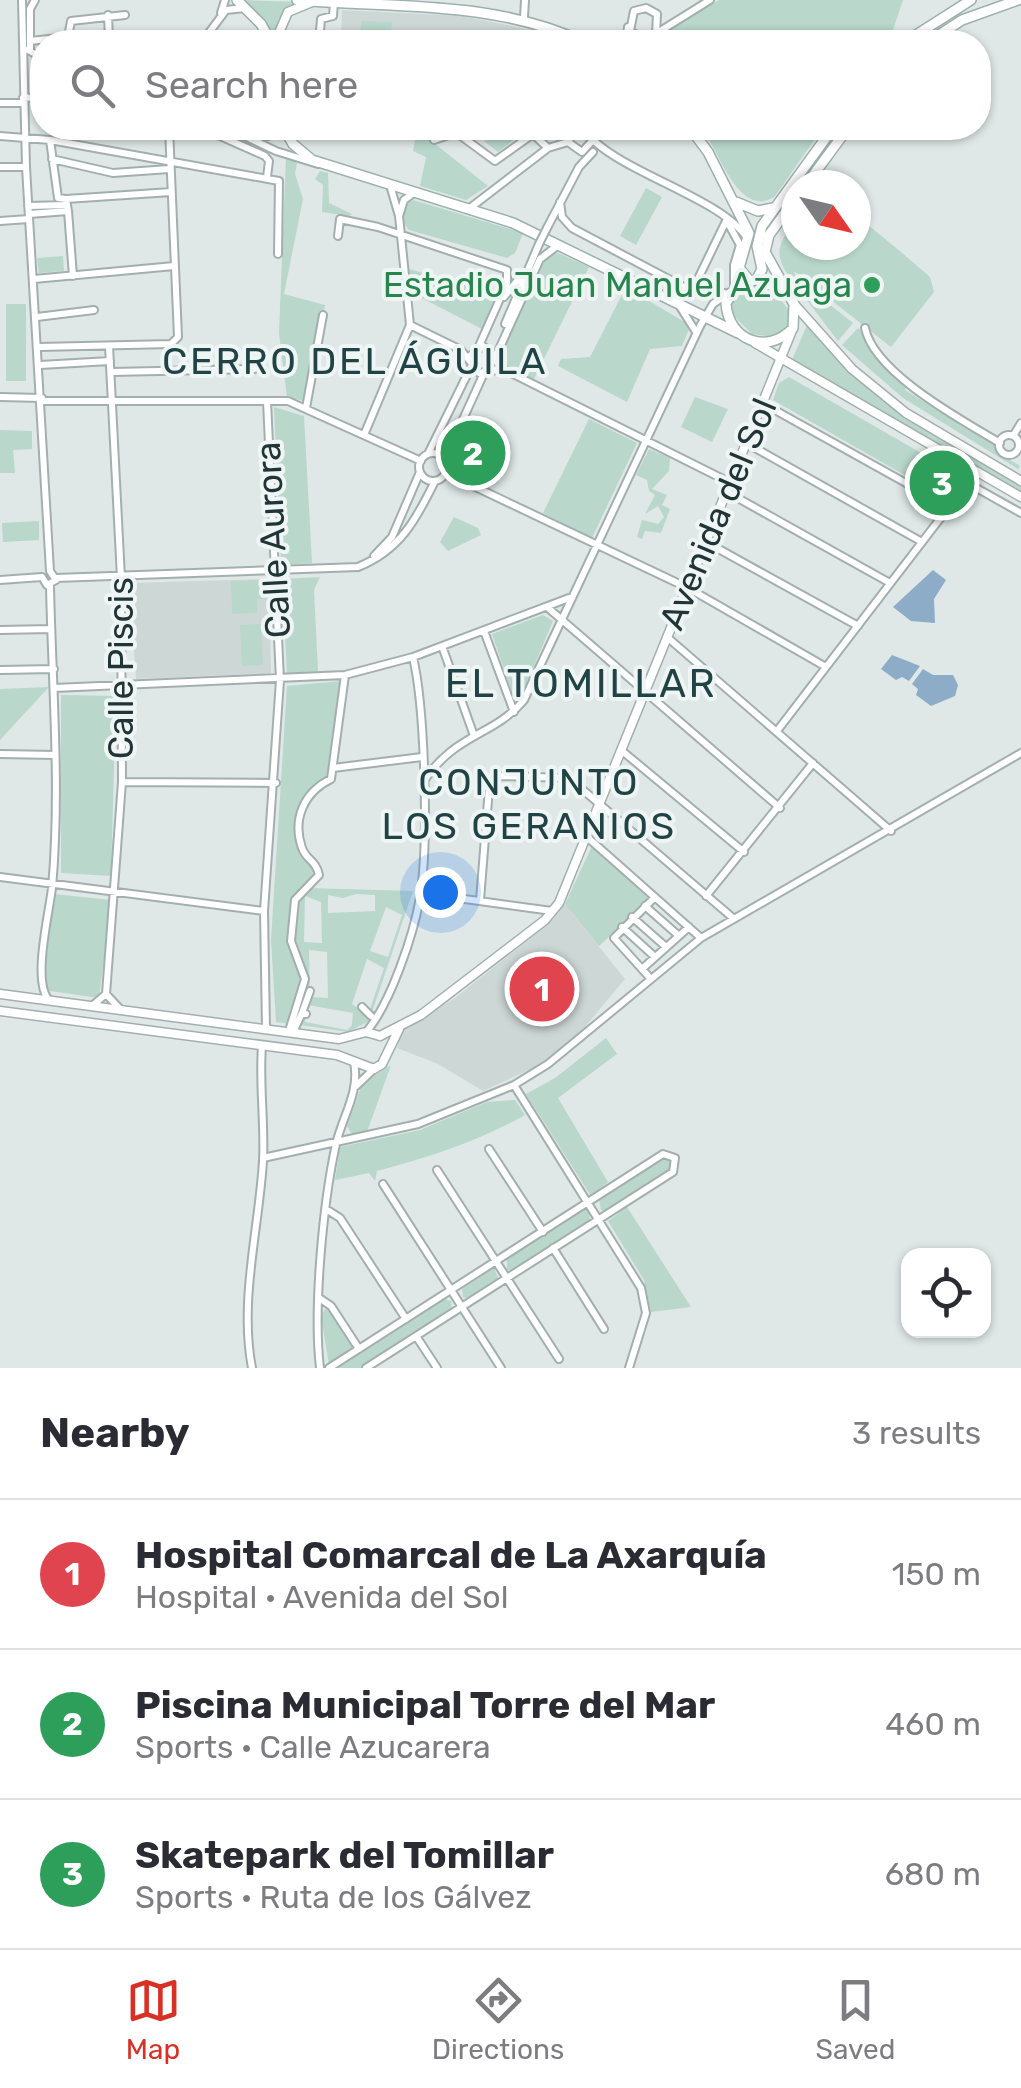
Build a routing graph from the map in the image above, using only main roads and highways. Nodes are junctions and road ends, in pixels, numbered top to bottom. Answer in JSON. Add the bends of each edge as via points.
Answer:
{"nodes":[{"id":1,"x":237,"y":0,"type":"edge"},
{"id":2,"x":297,"y":0,"type":"edge"},
{"id":3,"x":971,"y":0,"type":"edge"},
{"id":4,"x":1018,"y":0,"type":"edge"},
{"id":5,"x":315,"y":2,"type":"edge"},
{"id":6,"x":339,"y":2,"type":"edge"},
{"id":7,"x":264,"y":30,"type":"edge"},
{"id":8,"x":555,"y":30,"type":"edge"},
{"id":9,"x":924,"y":30,"type":"edge"},
{"id":10,"x":947,"y":30,"type":"edge"},
{"id":11,"x":292,"y":140,"type":"edge"},
{"id":12,"x":698,"y":140,"type":"edge"},
{"id":13,"x":825,"y":140,"type":"edge"},
{"id":14,"x":839,"y":140,"type":"edge"},
{"id":15,"x":803,"y":170,"type":"edge"},
{"id":16,"x":817,"y":170,"type":"edge"},
{"id":17,"x":781,"y":200,"type":"edge"},
{"id":18,"x":736,"y":201,"type":"junction"},
{"id":19,"x":781,"y":201,"type":"edge"},
{"id":20,"x":781,"y":222,"type":"edge"},
{"id":21,"x":753,"y":280,"type":"junction"},
{"id":22,"x":785,"y":292,"type":"junction"},
{"id":23,"x":738,"y":333,"type":"junction"}],
"edges":[{"from":1,"to":7,"type":"main road"},
{"from":2,"to":5,"type":"main road"},
{"from":3,"to":9,"type":"main road"},
{"from":4,"to":10,"type":"main road"},
{"from":5,"to":6,"type":"main road"},
{"from":6,"to":8,"type":"main road","via":[[524,17]]},
{"from":11,"to":23,"type":"main road","via":[[320,164],[469,208],[562,245]]},
{"from":12,"to":18,"type":"main road"},
{"from":13,"to":15,"type":"main road"},
{"from":14,"to":16,"type":"main road"},
{"from":17,"to":18,"type":"main road","via":[[764,212]]},
{"from":18,"to":21,"type":"main road","via":[[749,233],[739,268]]},
{"from":19,"to":21,"type":"main road","via":[[758,236],[762,269]]},
{"from":20,"to":22,"type":"main road","via":[[766,258]]},
{"from":21,"to":22,"type":"main road"},
{"from":21,"to":23,"type":"main road","via":[[732,290],[726,312]]},
{"from":22,"to":23,"type":"main road","via":[[794,304],[793,328],[777,341],[754,343]]}]}
